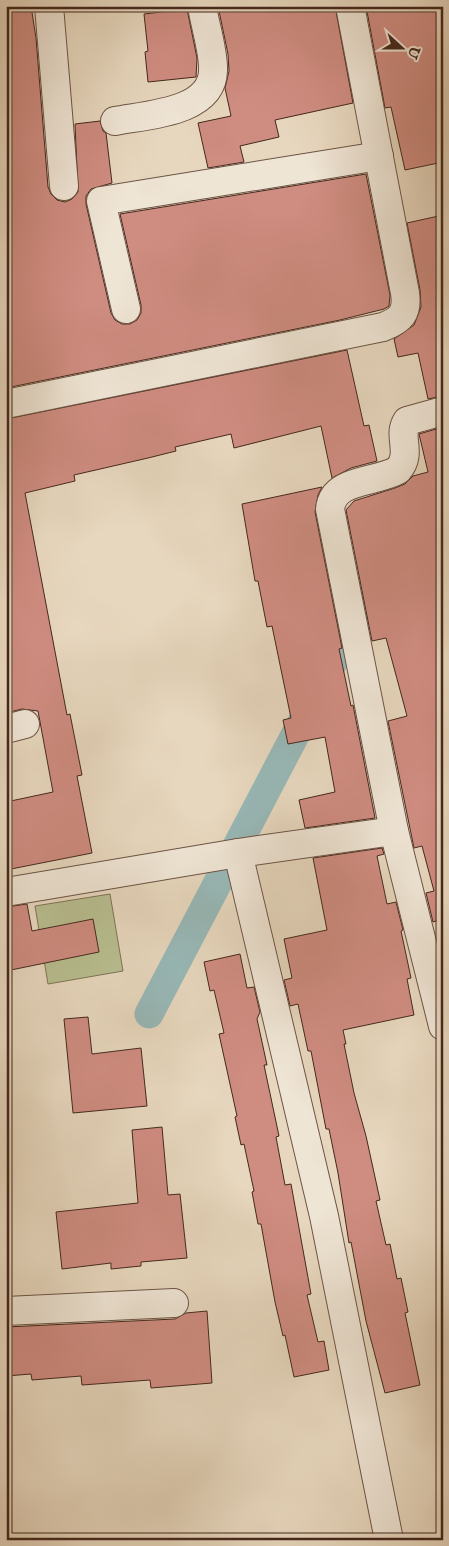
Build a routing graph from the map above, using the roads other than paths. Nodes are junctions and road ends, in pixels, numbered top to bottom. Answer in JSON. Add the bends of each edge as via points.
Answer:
{"nodes":[{"id":1,"x":49,"y":6,"type":"edge"},
{"id":2,"x":202,"y":6,"type":"edge"},
{"id":3,"x":350,"y":6,"type":"edge"},
{"id":4,"x":115,"y":121,"type":"dead end"},
{"id":5,"x":379,"y":156,"type":"junction"},
{"id":6,"x":64,"y":186,"type":"dead end"},
{"id":7,"x":126,"y":309,"type":"dead end"},
{"id":8,"x":6,"y":404,"type":"edge"},
{"id":9,"x":443,"y":410,"type":"edge"},
{"id":10,"x":394,"y":831,"type":"junction"},
{"id":11,"x":238,"y":853,"type":"junction"},
{"id":12,"x":6,"y":892,"type":"edge"},
{"id":13,"x":443,"y":1026,"type":"edge"},
{"id":14,"x":174,"y":1303,"type":"dead end"},
{"id":15,"x":6,"y":1311,"type":"edge"},
{"id":16,"x":389,"y":1540,"type":"edge"}],
"edges":[{"from":1,"to":6,"type":"street"},
{"from":2,"to":4,"type":"street","via":[[214,70],[205,92],[188,105]]},
{"from":3,"to":5,"type":"street"},
{"from":5,"to":7,"type":"street","via":[[101,201]]},
{"from":5,"to":8,"type":"street","via":[[407,302],[406,311],[396,321],[382,327]]},
{"from":9,"to":10,"type":"street","via":[[407,421],[403,428],[406,453],[398,470],[345,487],[337,491],[331,500],[330,509]]},
{"from":10,"to":11,"type":"street"},
{"from":10,"to":13,"type":"street"},
{"from":11,"to":12,"type":"street"},
{"from":11,"to":16,"type":"street","via":[[324,1216]]},
{"from":14,"to":15,"type":"street"}]}
